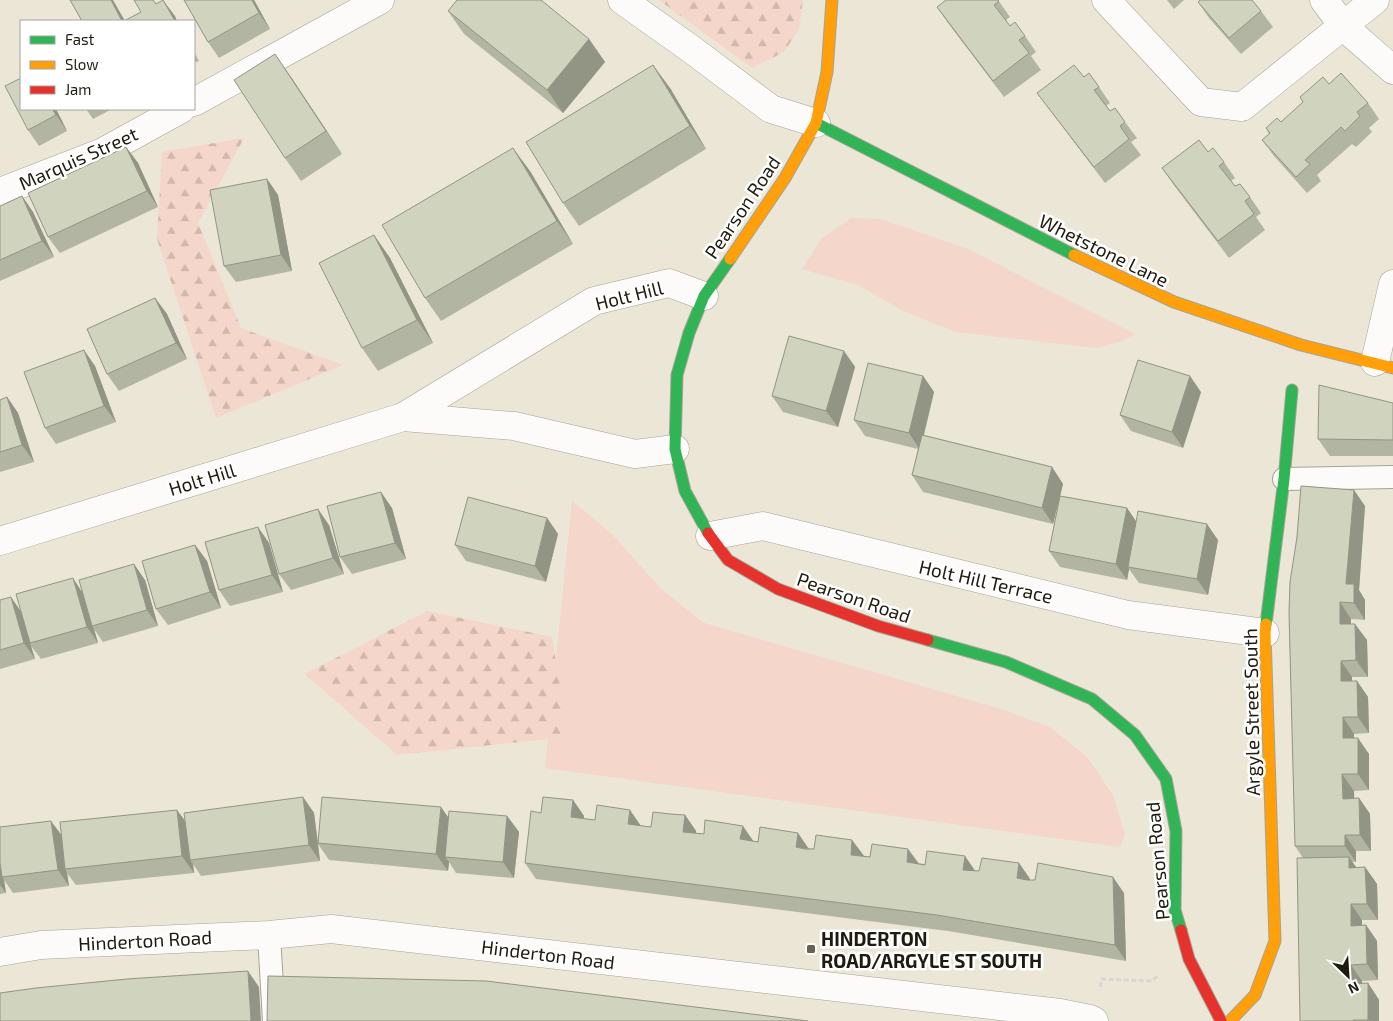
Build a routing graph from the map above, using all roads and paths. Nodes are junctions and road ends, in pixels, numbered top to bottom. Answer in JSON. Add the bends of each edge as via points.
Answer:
{"nodes":[{"id":1,"x":380,"y":0,"type":"edge"},
{"id":2,"x":622,"y":0,"type":"edge"},
{"id":3,"x":832,"y":0,"type":"edge"},
{"id":4,"x":1106,"y":0,"type":"edge"},
{"id":5,"x":1324,"y":0,"type":"edge"},
{"id":6,"x":1375,"y":0,"type":"edge"},
{"id":7,"x":1344,"y":27,"type":"junction"},
{"id":8,"x":1393,"y":70,"type":"edge"},
{"id":9,"x":195,"y":101,"type":"edge"},
{"id":10,"x":179,"y":110,"type":"edge"},
{"id":11,"x":816,"y":123,"type":"junction"},
{"id":12,"x":0,"y":192,"type":"edge"},
{"id":13,"x":1393,"y":284,"type":"edge"},
{"id":14,"x":704,"y":296,"type":"junction"},
{"id":15,"x":1384,"y":365,"type":"edge"},
{"id":16,"x":1292,"y":390,"type":"dead end"},
{"id":17,"x":403,"y":417,"type":"junction"},
{"id":18,"x":675,"y":449,"type":"junction"},
{"id":19,"x":1393,"y":477,"type":"edge"},
{"id":20,"x":1284,"y":479,"type":"junction"},
{"id":21,"x":710,"y":536,"type":"junction"},
{"id":22,"x":0,"y":541,"type":"edge"},
{"id":23,"x":1265,"y":633,"type":"junction"},
{"id":24,"x":269,"y":934,"type":"junction"},
{"id":25,"x":0,"y":952,"type":"edge"},
{"id":26,"x":1102,"y":980,"type":"dead end"},
{"id":27,"x":1150,"y":981,"type":"dead end"},
{"id":28,"x":274,"y":1021,"type":"edge"},
{"id":29,"x":1094,"y":1021,"type":"edge"},
{"id":30,"x":1221,"y":1021,"type":"edge"},
{"id":31,"x":1230,"y":1021,"type":"edge"}],
"edges":[{"from":1,"to":9,"type":"street"},
{"from":2,"to":11,"type":"street","via":[[771,109]]},
{"from":3,"to":11,"type":"main road","name":"Pearson Road","via":[[828,72]]},
{"from":4,"to":7,"type":"street","via":[[1201,102],[1242,107]]},
{"from":5,"to":7,"type":"street"},
{"from":6,"to":7,"type":"street"},
{"from":7,"to":8,"type":"street"},
{"from":10,"to":12,"type":"street","name":"Marquis Street","via":[[103,152]]},
{"from":11,"to":14,"type":"main road","name":"Pearson Road","via":[[785,178]]},
{"from":11,"to":15,"type":"main road","name":"Whetstone Lane","via":[[1054,246],[1174,302],[1301,345]]},
{"from":13,"to":15,"type":"street"},
{"from":14,"to":17,"type":"street","name":"Holt Hill","via":[[669,283],[594,301]]},
{"from":14,"to":18,"type":"main road","name":"Pearson Road","via":[[677,375]]},
{"from":16,"to":20,"type":"main road","name":"Argyle Street South"},
{"from":17,"to":18,"type":"street","name":"Holt Hill","via":[[514,426],[635,454]]},
{"from":17,"to":22,"type":"street","name":"Holt Hill"},
{"from":18,"to":21,"type":"main road","name":"Pearson Road","via":[[685,490]]},
{"from":19,"to":20,"type":"lane"},
{"from":20,"to":23,"type":"main road","name":"Argyle Street South"},
{"from":21,"to":23,"type":"street","name":"Holt Hill Terrace","via":[[763,526],[1128,615]]},
{"from":21,"to":30,"type":"main road","name":"Pearson Road","via":[[728,560],[778,589],[878,626],[1006,662],[1092,699],[1135,735],[1166,779],[1176,831],[1175,910],[1189,959]]},
{"from":23,"to":31,"type":"main road","name":"Argyle Street South","via":[[1275,941],[1255,996]]},
{"from":24,"to":25,"type":"street","name":"Hinderton Road","via":[[41,946]]},
{"from":24,"to":28,"type":"lane"},
{"from":24,"to":29,"type":"street","name":"Hinderton Road","via":[[331,929],[1060,1013]]},
{"from":26,"to":27,"type":"path"}]}
